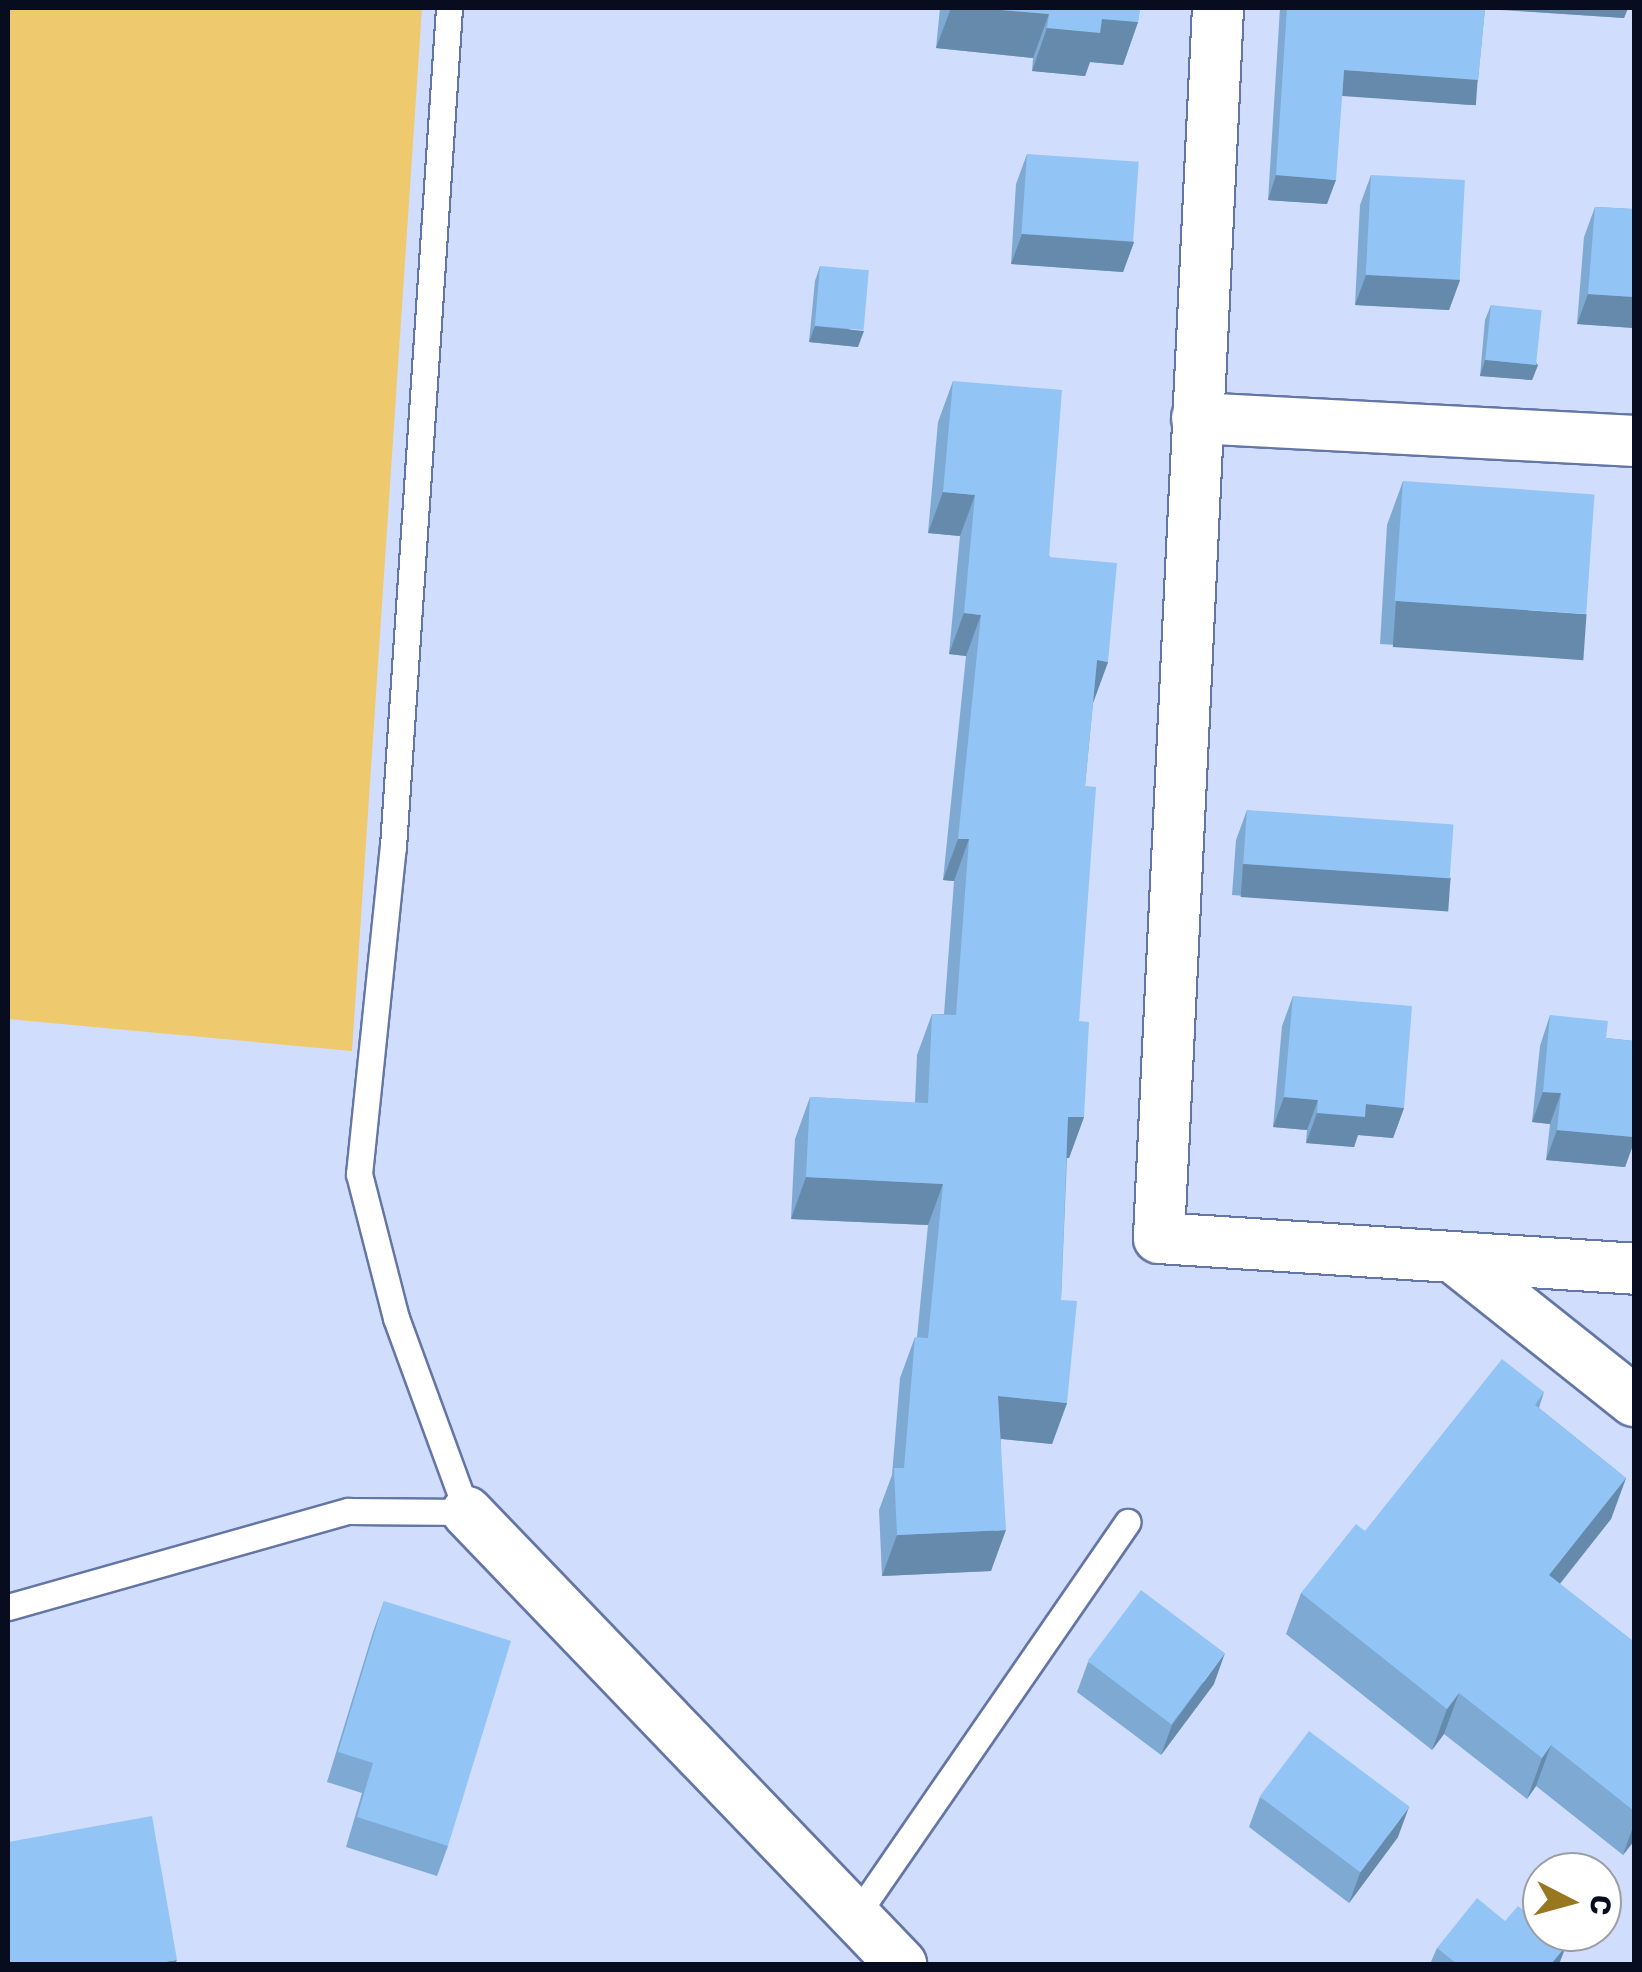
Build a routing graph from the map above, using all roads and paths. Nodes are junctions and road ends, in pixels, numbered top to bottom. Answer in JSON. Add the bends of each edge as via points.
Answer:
{"nodes":[{"id":1,"x":449,"y":8,"type":"edge"},
{"id":2,"x":1218,"y":8,"type":"edge"},
{"id":3,"x":1197,"y":418,"type":"junction"},
{"id":4,"x":1634,"y":442,"type":"edge"},
{"id":5,"x":1458,"y":1261,"type":"junction"},
{"id":6,"x":1634,"y":1269,"type":"edge"},
{"id":7,"x":1634,"y":1402,"type":"edge"},
{"id":8,"x":468,"y":1512,"type":"junction"},
{"id":9,"x":1128,"y":1522,"type":"dead end"},
{"id":10,"x":8,"y":1607,"type":"edge"},
{"id":11,"x":855,"y":1917,"type":"junction"},
{"id":12,"x":900,"y":1964,"type":"edge"}],
"edges":[{"from":1,"to":8,"type":"lane","via":[[393,848],[359,1174],[396,1318]]},
{"from":2,"to":3,"type":"street"},
{"from":3,"to":4,"type":"street"},
{"from":3,"to":5,"type":"street","via":[[1159,1238]]},
{"from":5,"to":6,"type":"street"},
{"from":5,"to":7,"type":"street"},
{"from":8,"to":10,"type":"lane","via":[[348,1511]]},
{"from":8,"to":11,"type":"street"},
{"from":9,"to":11,"type":"lane"},
{"from":11,"to":12,"type":"street"}]}
